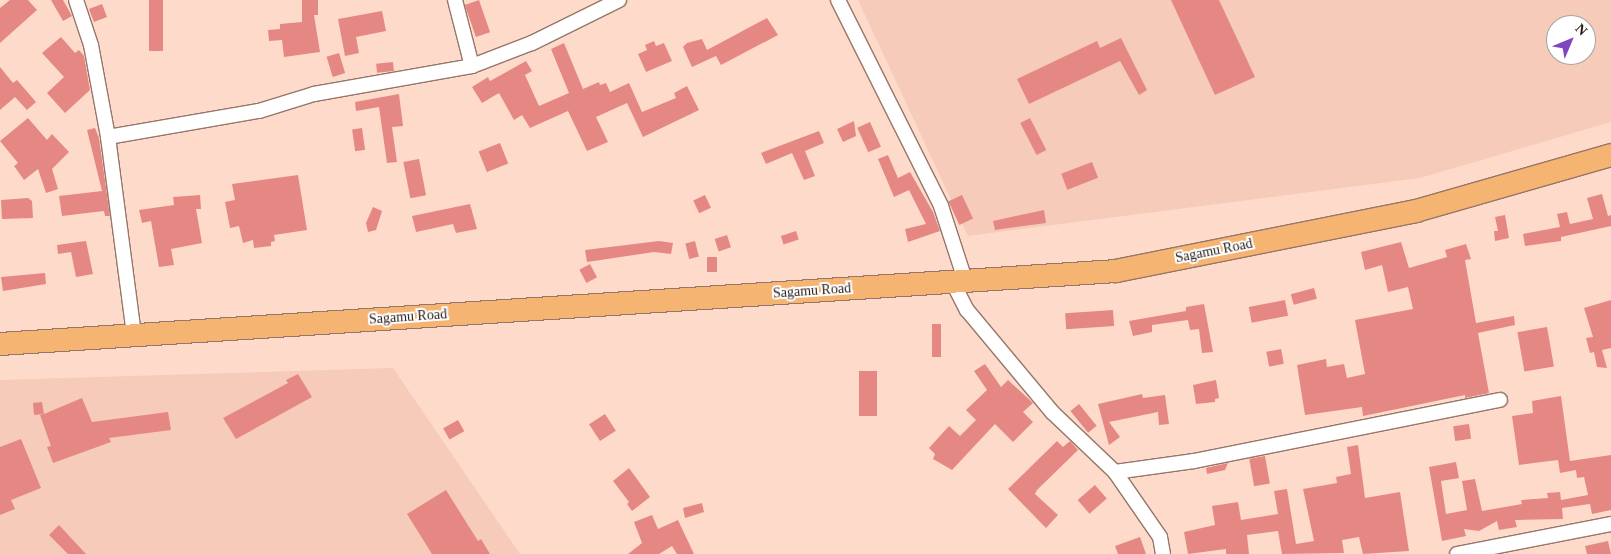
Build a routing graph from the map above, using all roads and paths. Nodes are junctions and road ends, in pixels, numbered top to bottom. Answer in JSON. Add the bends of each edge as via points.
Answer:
{"nodes":[{"id":1,"x":76,"y":0,"type":"edge"},
{"id":2,"x":455,"y":0,"type":"edge"},
{"id":3,"x":620,"y":0,"type":"edge"},
{"id":4,"x":838,"y":0,"type":"edge"},
{"id":5,"x":472,"y":66,"type":"junction"},
{"id":6,"x":108,"y":137,"type":"junction"},
{"id":7,"x":1611,"y":155,"type":"edge"},
{"id":8,"x":959,"y":281,"type":"junction"},
{"id":9,"x":134,"y":335,"type":"junction"},
{"id":10,"x":0,"y":344,"type":"edge"},
{"id":11,"x":1500,"y":400,"type":"dead end"},
{"id":12,"x":1116,"y":472,"type":"junction"},
{"id":13,"x":1611,"y":524,"type":"edge"},
{"id":14,"x":1163,"y":554,"type":"edge"},
{"id":15,"x":1456,"y":554,"type":"edge"}],
"edges":[{"from":1,"to":6,"type":"street","via":[[91,45]]},
{"from":2,"to":5,"type":"street"},
{"from":3,"to":5,"type":"street","via":[[532,43]]},
{"from":4,"to":8,"type":"street","via":[[941,206]]},
{"from":5,"to":6,"type":"street","via":[[314,94],[259,111]]},
{"from":6,"to":9,"type":"street"},
{"from":7,"to":8,"type":"highway","name":"Sagamu Road","via":[[1416,211],[1126,269]]},
{"from":8,"to":9,"type":"highway","name":"Sagamu Road"},
{"from":8,"to":12,"type":"street","via":[[967,310],[1052,412]]},
{"from":9,"to":10,"type":"highway","name":"Sagamu Road"},
{"from":11,"to":12,"type":"street","via":[[1194,461]]},
{"from":12,"to":14,"type":"street","via":[[1160,537]]},
{"from":13,"to":15,"type":"street"}]}
